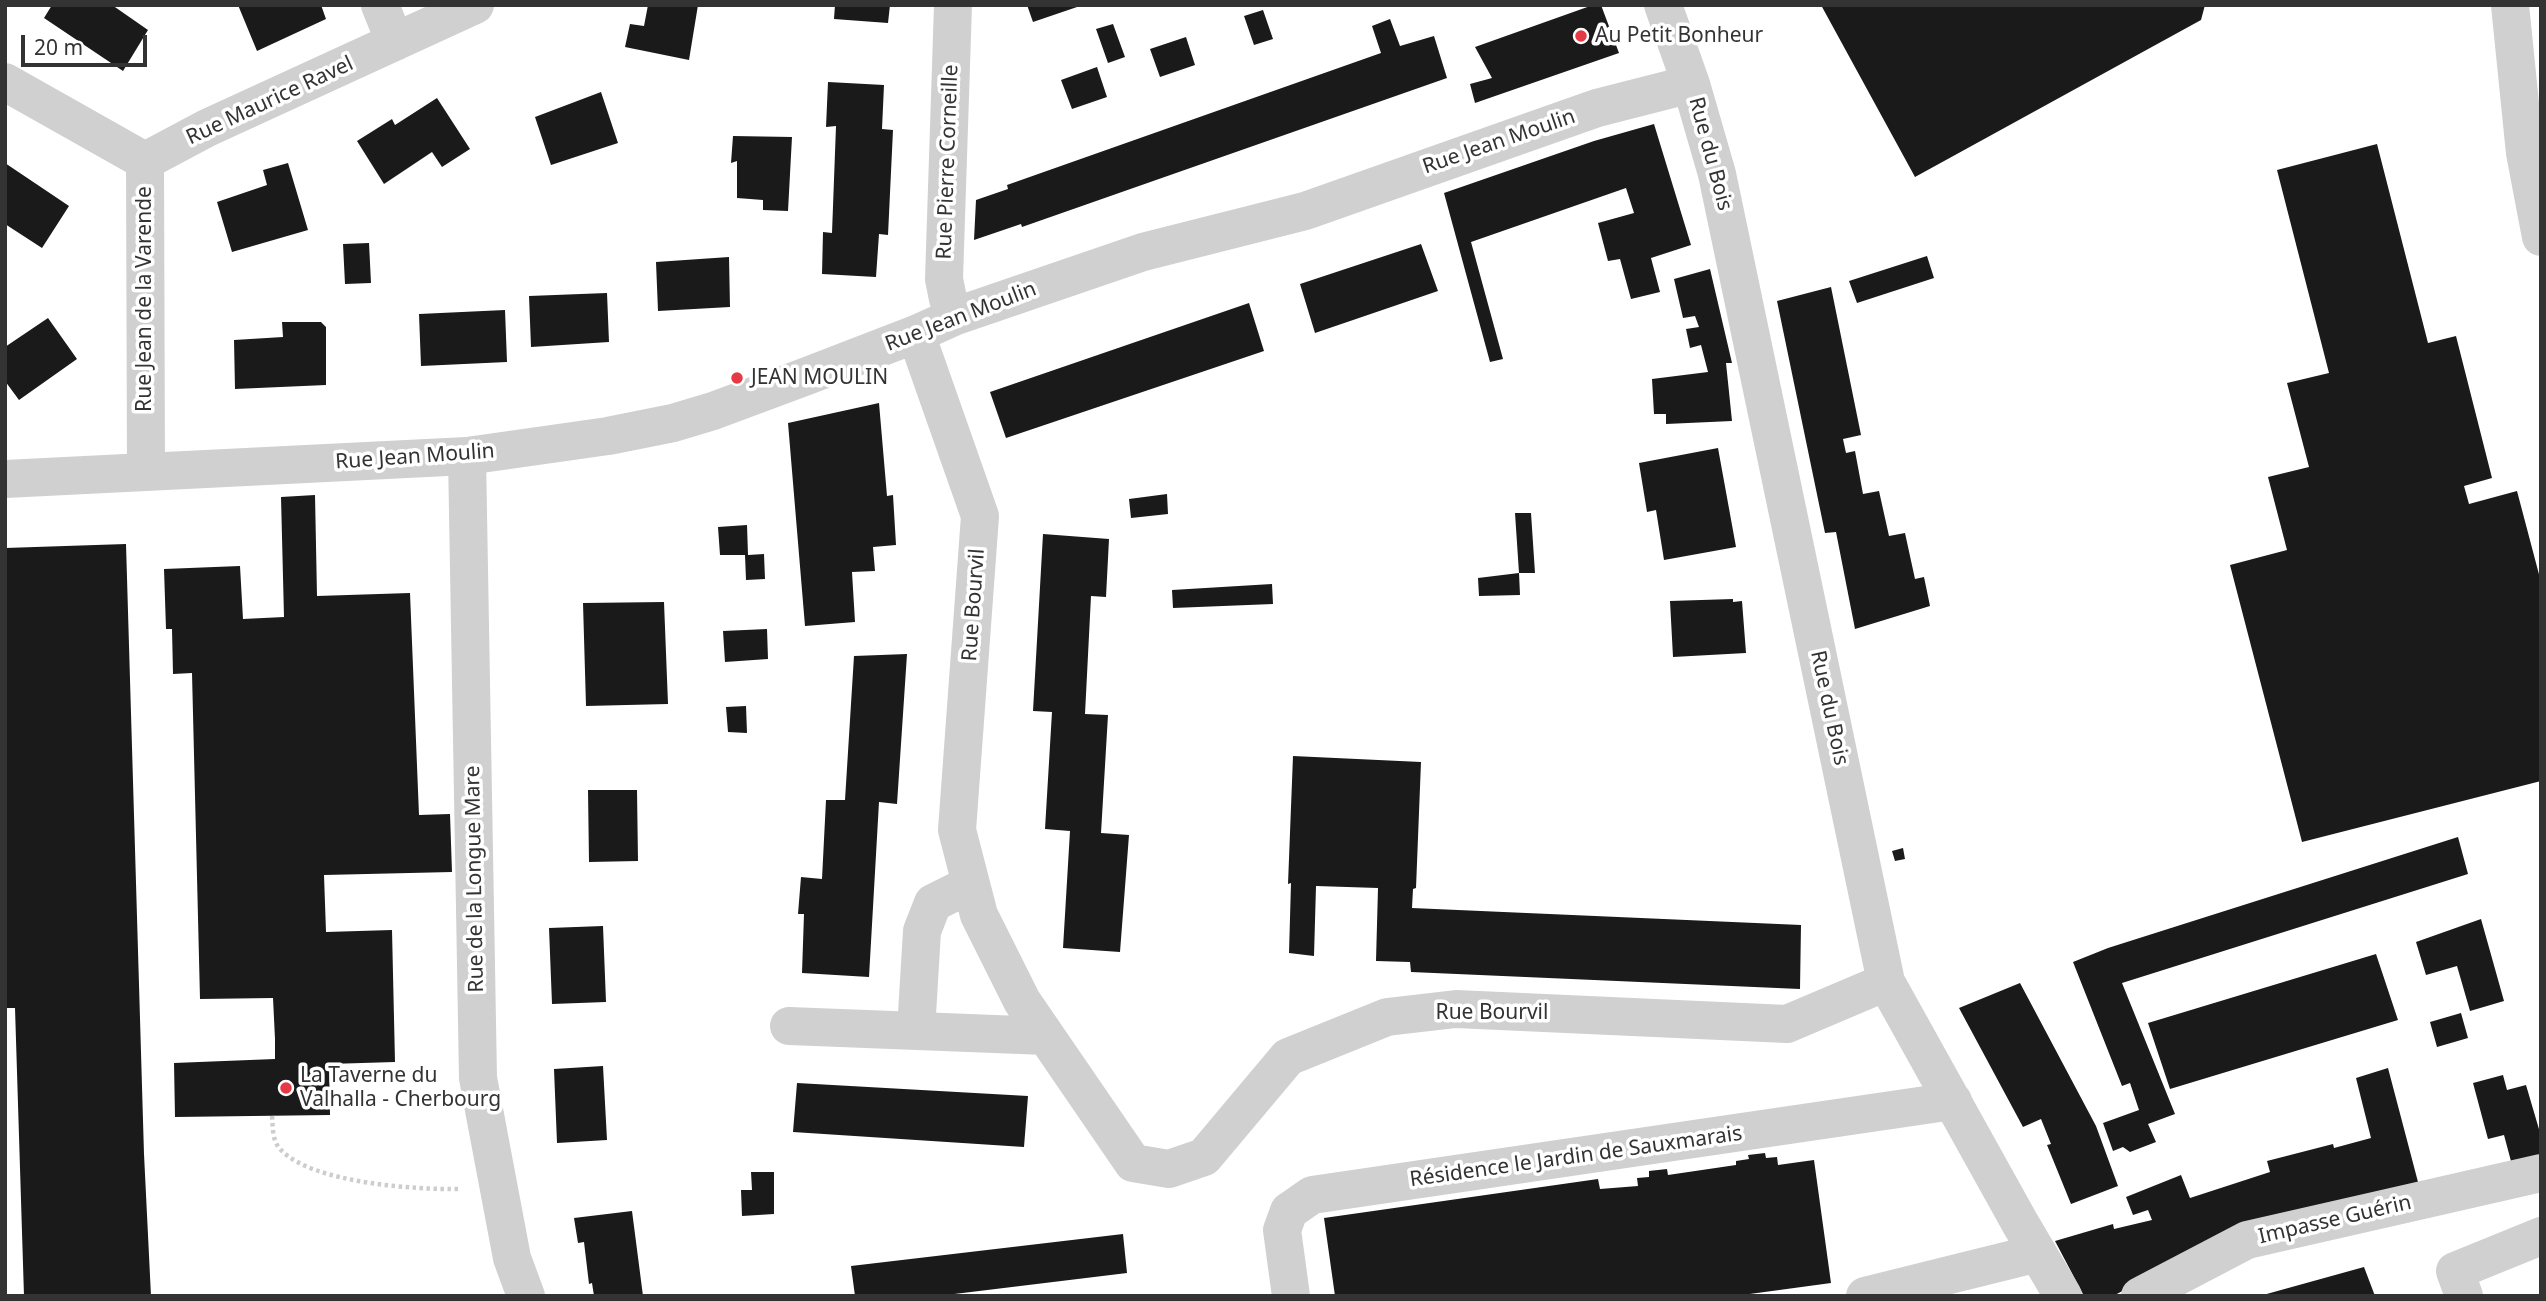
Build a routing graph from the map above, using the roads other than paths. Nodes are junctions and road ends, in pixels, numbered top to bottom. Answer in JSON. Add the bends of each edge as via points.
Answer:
{"nodes":[{"id":1,"x":380,"y":5,"type":"edge"},
{"id":2,"x":475,"y":5,"type":"edge"},
{"id":3,"x":953,"y":5,"type":"edge"},
{"id":4,"x":2510,"y":5,"type":"edge"},
{"id":5,"x":1666,"y":7,"type":"edge"},
{"id":6,"x":395,"y":42,"type":"junction"},
{"id":7,"x":5,"y":82,"type":"edge"},
{"id":8,"x":1691,"y":84,"type":"junction"},
{"id":9,"x":145,"y":162,"type":"junction"},
{"id":10,"x":2541,"y":237,"type":"edge"},
{"id":11,"x":956,"y":316,"type":"junction"},
{"id":12,"x":916,"y":334,"type":"junction"},
{"id":13,"x":467,"y":456,"type":"junction"},
{"id":14,"x":146,"y":472,"type":"junction"},
{"id":15,"x":5,"y":479,"type":"edge"},
{"id":16,"x":971,"y":884,"type":"junction"},
{"id":17,"x":1886,"y":982,"type":"junction"},
{"id":18,"x":789,"y":1026,"type":"dead end"},
{"id":19,"x":916,"y":1031,"type":"junction"},
{"id":20,"x":1046,"y":1036,"type":"junction"},
{"id":21,"x":1953,"y":1101,"type":"junction"},
{"id":22,"x":2541,"y":1172,"type":"edge"},
{"id":23,"x":2541,"y":1236,"type":"edge"},
{"id":24,"x":2038,"y":1253,"type":"junction"},
{"id":25,"x":526,"y":1296,"type":"edge"},
{"id":26,"x":1291,"y":1296,"type":"edge"},
{"id":27,"x":1865,"y":1296,"type":"edge"},
{"id":28,"x":2063,"y":1296,"type":"edge"},
{"id":29,"x":2140,"y":1296,"type":"edge"},
{"id":30,"x":2464,"y":1296,"type":"edge"}],
"edges":[{"from":1,"to":6,"type":"street"},
{"from":2,"to":6,"type":"street","name":"Rue Maurice Ravel"},
{"from":3,"to":11,"type":"street","name":"Rue Pierre Corneille","via":[[944,279]]},
{"from":4,"to":10,"type":"street","via":[[2525,153]]},
{"from":5,"to":8,"type":"street","name":"Rue du Bois"},
{"from":6,"to":9,"type":"street","name":"Rue Maurice Ravel","via":[[207,128]]},
{"from":7,"to":9,"type":"street","name":"Rue Jean de la Varende"},
{"from":8,"to":11,"type":"street","name":"Rue Jean Moulin","via":[[1597,108],[1306,211],[1143,252]]},
{"from":8,"to":17,"type":"street","name":"Rue du Bois","via":[[1720,187]]},
{"from":9,"to":14,"type":"street","name":"Rue Jean de la Varende"},
{"from":11,"to":12,"type":"street","name":"Rue Jean Moulin"},
{"from":12,"to":13,"type":"street","name":"Rue Jean Moulin","via":[[673,423]]},
{"from":12,"to":16,"type":"street","name":"Rue Bourvil","via":[[980,516],[957,830]]},
{"from":13,"to":14,"type":"street","name":"Rue Jean Moulin"},
{"from":13,"to":25,"type":"street","name":"Rue de la Longue Mare","via":[[478,1078],[512,1258]]},
{"from":14,"to":15,"type":"street","name":"Rue Jean Moulin"},
{"from":16,"to":19,"type":"street","via":[[933,903],[922,931]]},
{"from":16,"to":20,"type":"street","name":"Rue Bourvil","via":[[979,915],[1022,1002]]},
{"from":17,"to":20,"type":"street","name":"Rue Bourvil","via":[[1787,1024],[1456,1009],[1387,1017],[1288,1058],[1204,1157],[1169,1168],[1133,1163]]},
{"from":17,"to":21,"type":"street","name":"Rue du Bois"},
{"from":18,"to":19,"type":"street"},
{"from":19,"to":20,"type":"street"},
{"from":21,"to":24,"type":"street","name":"Rue du Bois"},
{"from":21,"to":26,"type":"street","name":"Résidence le Jardin de Sauxmarais","via":[[1312,1195],[1289,1211],[1282,1230]]},
{"from":22,"to":29,"type":"street","name":"Impasse Guérin","via":[[2246,1240]]},
{"from":23,"to":30,"type":"street","via":[[2455,1271]]},
{"from":24,"to":27,"type":"street"},
{"from":24,"to":28,"type":"street","name":"Rue du Bois"}]}
